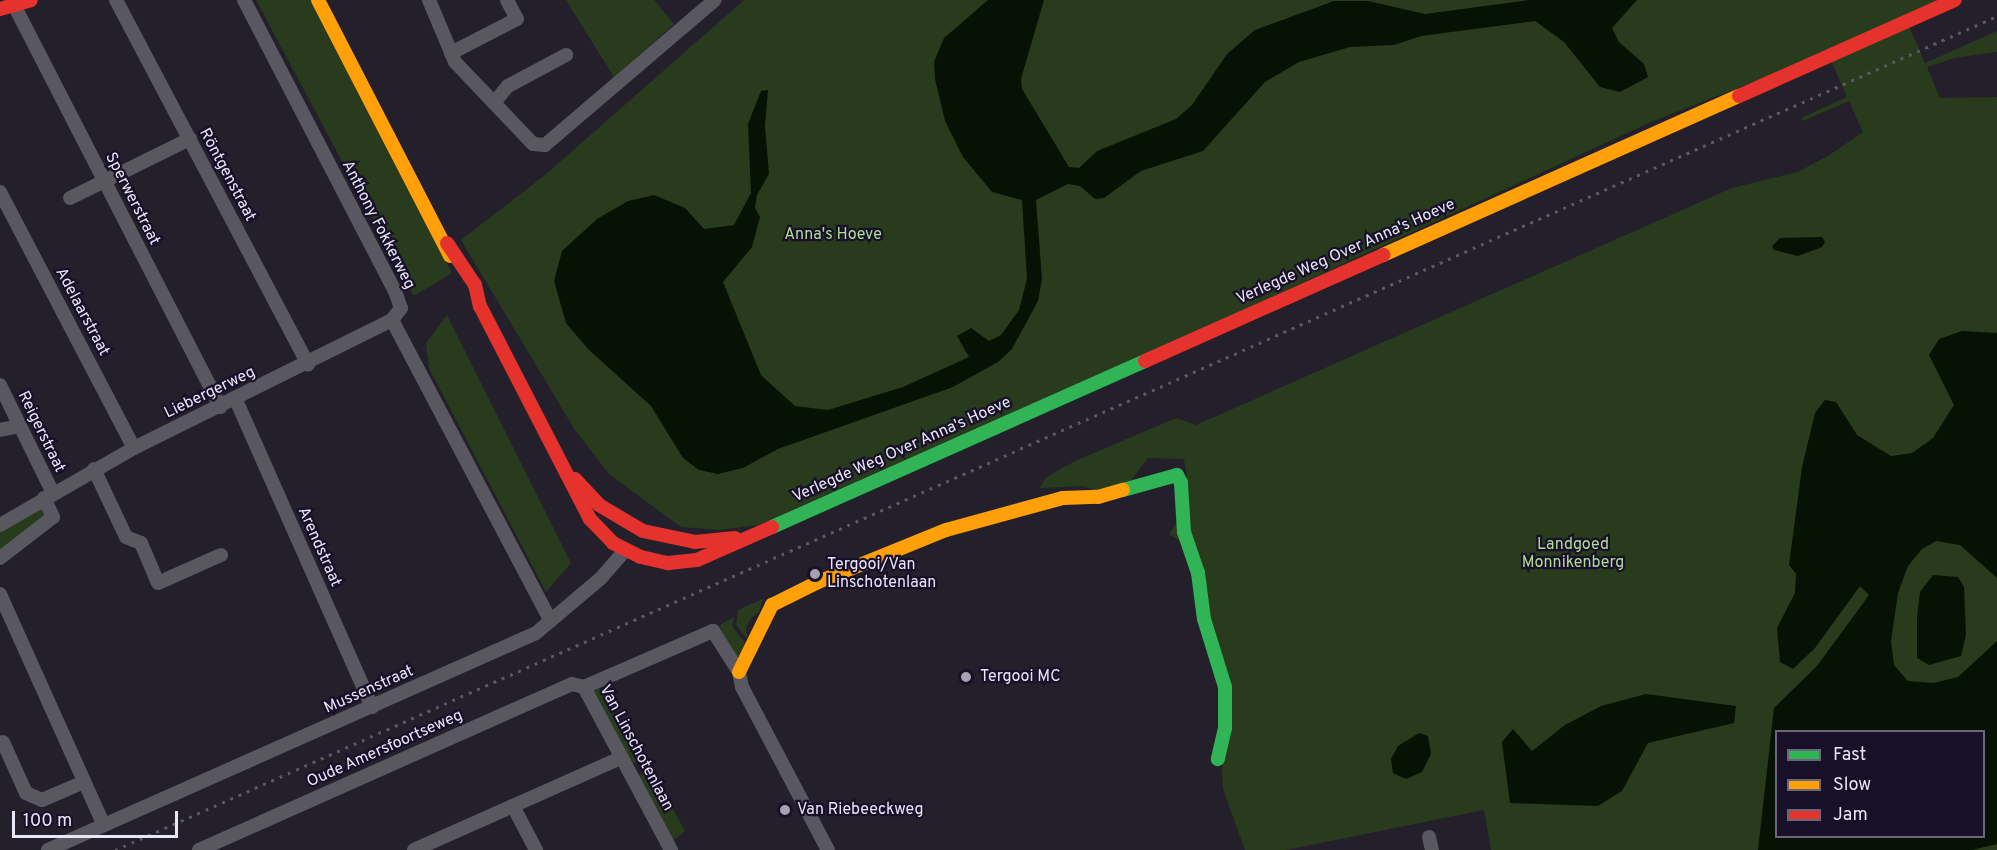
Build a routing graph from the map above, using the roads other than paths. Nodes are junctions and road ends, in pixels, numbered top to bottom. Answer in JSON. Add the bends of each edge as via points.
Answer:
{"nodes":[{"id":1,"x":31,"y":0,"type":"edge"},
{"id":2,"x":116,"y":0,"type":"edge"},
{"id":3,"x":244,"y":0,"type":"edge"},
{"id":4,"x":318,"y":0,"type":"edge"},
{"id":5,"x":429,"y":0,"type":"edge"},
{"id":6,"x":507,"y":0,"type":"edge"},
{"id":7,"x":715,"y":0,"type":"edge"},
{"id":8,"x":1955,"y":0,"type":"edge"},
{"id":9,"x":7,"y":7,"type":"edge"},
{"id":10,"x":451,"y":53,"type":"junction"},
{"id":11,"x":566,"y":55,"type":"dead end"},
{"id":12,"x":494,"y":103,"type":"junction"},
{"id":13,"x":190,"y":139,"type":"junction"},
{"id":14,"x":104,"y":181,"type":"junction"},
{"id":15,"x":0,"y":192,"type":"edge"},
{"id":16,"x":70,"y":198,"type":"dead end"},
{"id":17,"x":392,"y":320,"type":"junction"},
{"id":18,"x":308,"y":364,"type":"junction"},
{"id":19,"x":0,"y":385,"type":"edge"},
{"id":20,"x":236,"y":400,"type":"junction"},
{"id":21,"x":221,"y":407,"type":"junction"},
{"id":22,"x":20,"y":426,"type":"junction"},
{"id":23,"x":0,"y":430,"type":"edge"},
{"id":24,"x":134,"y":448,"type":"junction"},
{"id":25,"x":563,"y":465,"type":"junction"},
{"id":26,"x":94,"y":469,"type":"junction"},
{"id":27,"x":48,"y":496,"type":"junction"},
{"id":28,"x":619,"y":520,"type":"junction"},
{"id":29,"x":0,"y":525,"type":"edge"},
{"id":30,"x":653,"y":534,"type":"junction"},
{"id":31,"x":750,"y":536,"type":"junction"},
{"id":32,"x":606,"y":537,"type":"junction"},
{"id":33,"x":624,"y":550,"type":"junction"},
{"id":34,"x":221,"y":555,"type":"dead end"},
{"id":35,"x":641,"y":557,"type":"junction"},
{"id":36,"x":0,"y":558,"type":"edge"},
{"id":37,"x":0,"y":594,"type":"edge"},
{"id":38,"x":551,"y":621,"type":"junction"},
{"id":39,"x":739,"y":672,"type":"junction"},
{"id":40,"x":584,"y":687,"type":"junction"},
{"id":41,"x":372,"y":707,"type":"junction"},
{"id":42,"x":3,"y":742,"type":"dead end"},
{"id":43,"x":621,"y":758,"type":"junction"},
{"id":44,"x":1218,"y":759,"type":"dead end"},
{"id":45,"x":84,"y":782,"type":"junction"},
{"id":46,"x":513,"y":806,"type":"junction"},
{"id":47,"x":104,"y":825,"type":"junction"},
{"id":48,"x":48,"y":850,"type":"edge"},
{"id":49,"x":199,"y":850,"type":"edge"},
{"id":50,"x":414,"y":850,"type":"edge"},
{"id":51,"x":536,"y":850,"type":"edge"},
{"id":52,"x":671,"y":850,"type":"edge"},
{"id":53,"x":828,"y":850,"type":"edge"}],
"edges":[{"from":1,"to":9,"type":"main road"},
{"from":2,"to":13,"type":"street","name":"Röntgenstraat"},
{"from":3,"to":17,"type":"street","name":"Anthony Fokkerweg","via":[[395,291],[401,308]]},
{"from":4,"to":25,"type":"main road","name":"Verlegde Weg Over Anna's Hoeve","via":[[447,243],[458,275],[480,306]]},
{"from":5,"to":10,"type":"street"},
{"from":6,"to":10,"type":"street","via":[[517,19]]},
{"from":7,"to":12,"type":"street","via":[[545,145],[533,144]]},
{"from":8,"to":31,"type":"main road","name":"Verlegde Weg Over Anna's Hoeve"},
{"from":9,"to":14,"type":"street","name":"Sperwerstraat"},
{"from":10,"to":12,"type":"street"},
{"from":11,"to":12,"type":"street","via":[[508,86]]},
{"from":13,"to":14,"type":"street"},
{"from":13,"to":18,"type":"street","name":"Röntgenstraat"},
{"from":14,"to":16,"type":"street"},
{"from":14,"to":21,"type":"street","name":"Sperwerstraat"},
{"from":15,"to":24,"type":"street","name":"Adelaarstraat"},
{"from":17,"to":18,"type":"street","name":"Liebergerweg"},
{"from":17,"to":38,"type":"street"},
{"from":18,"to":20,"type":"street","name":"Liebergerweg"},
{"from":19,"to":22,"type":"street","name":"Reigerstraat"},
{"from":20,"to":21,"type":"street","name":"Liebergerweg"},
{"from":20,"to":41,"type":"street","name":"Arendstraat"},
{"from":21,"to":24,"type":"street","name":"Liebergerweg"},
{"from":22,"to":23,"type":"street"},
{"from":22,"to":27,"type":"street","name":"Reigerstraat"},
{"from":24,"to":26,"type":"street","name":"Liebergerweg"},
{"from":25,"to":28,"type":"main road","name":"Verlegde Weg Over Anna's Hoeve","via":[[599,505]]},
{"from":25,"to":32,"type":"main road","name":"Verlegde Weg Over Anna's Hoeve","via":[[578,500]]},
{"from":26,"to":27,"type":"street","name":"Liebergerweg"},
{"from":26,"to":34,"type":"street","via":[[126,537],[141,543],[158,583]]},
{"from":27,"to":29,"type":"street","name":"Liebergerweg"},
{"from":27,"to":36,"type":"street","via":[[53,517]]},
{"from":28,"to":30,"type":"main road","name":"Verlegde Weg Over Anna's Hoeve"},
{"from":28,"to":32,"type":"main road","via":[[607,527]]},
{"from":30,"to":31,"type":"main road","name":"Verlegde Weg Over Anna's Hoeve","via":[[695,542]]},
{"from":30,"to":35,"type":"main road","via":[[656,547]]},
{"from":31,"to":35,"type":"main road","name":"Verlegde Weg Over Anna's Hoeve","via":[[697,560],[668,563]]},
{"from":32,"to":33,"type":"main road","name":"Verlegde Weg Over Anna's Hoeve"},
{"from":33,"to":35,"type":"main road","name":"Verlegde Weg Over Anna's Hoeve"},
{"from":33,"to":38,"type":"street","name":"Mussenstraat","via":[[601,578]]},
{"from":37,"to":45,"type":"street"},
{"from":38,"to":41,"type":"street","name":"Mussenstraat","via":[[536,633]]},
{"from":39,"to":40,"type":"street","name":"Van Linschotenlaan","via":[[710,631]]},
{"from":39,"to":44,"type":"main road","via":[[772,605],[818,582],[946,530],[1062,498],[1098,497],[1176,475],[1181,483],[1184,532],[1198,573],[1204,619],[1225,687],[1225,728]]},
{"from":39,"to":53,"type":"street","name":"Van Linschotenlaan","via":[[742,687]]},
{"from":40,"to":43,"type":"street","name":"Van Linschotenlaan"},
{"from":40,"to":49,"type":"street","name":"Oude Amersfoortseweg","via":[[572,684]]},
{"from":41,"to":47,"type":"street","name":"Mussenstraat"},
{"from":42,"to":45,"type":"street","via":[[26,793],[42,800]]},
{"from":43,"to":46,"type":"street"},
{"from":43,"to":52,"type":"street","name":"Van Linschotenlaan"},
{"from":45,"to":47,"type":"street"},
{"from":46,"to":50,"type":"street"},
{"from":46,"to":51,"type":"street"},
{"from":47,"to":48,"type":"street","name":"Mussenstraat"}]}
